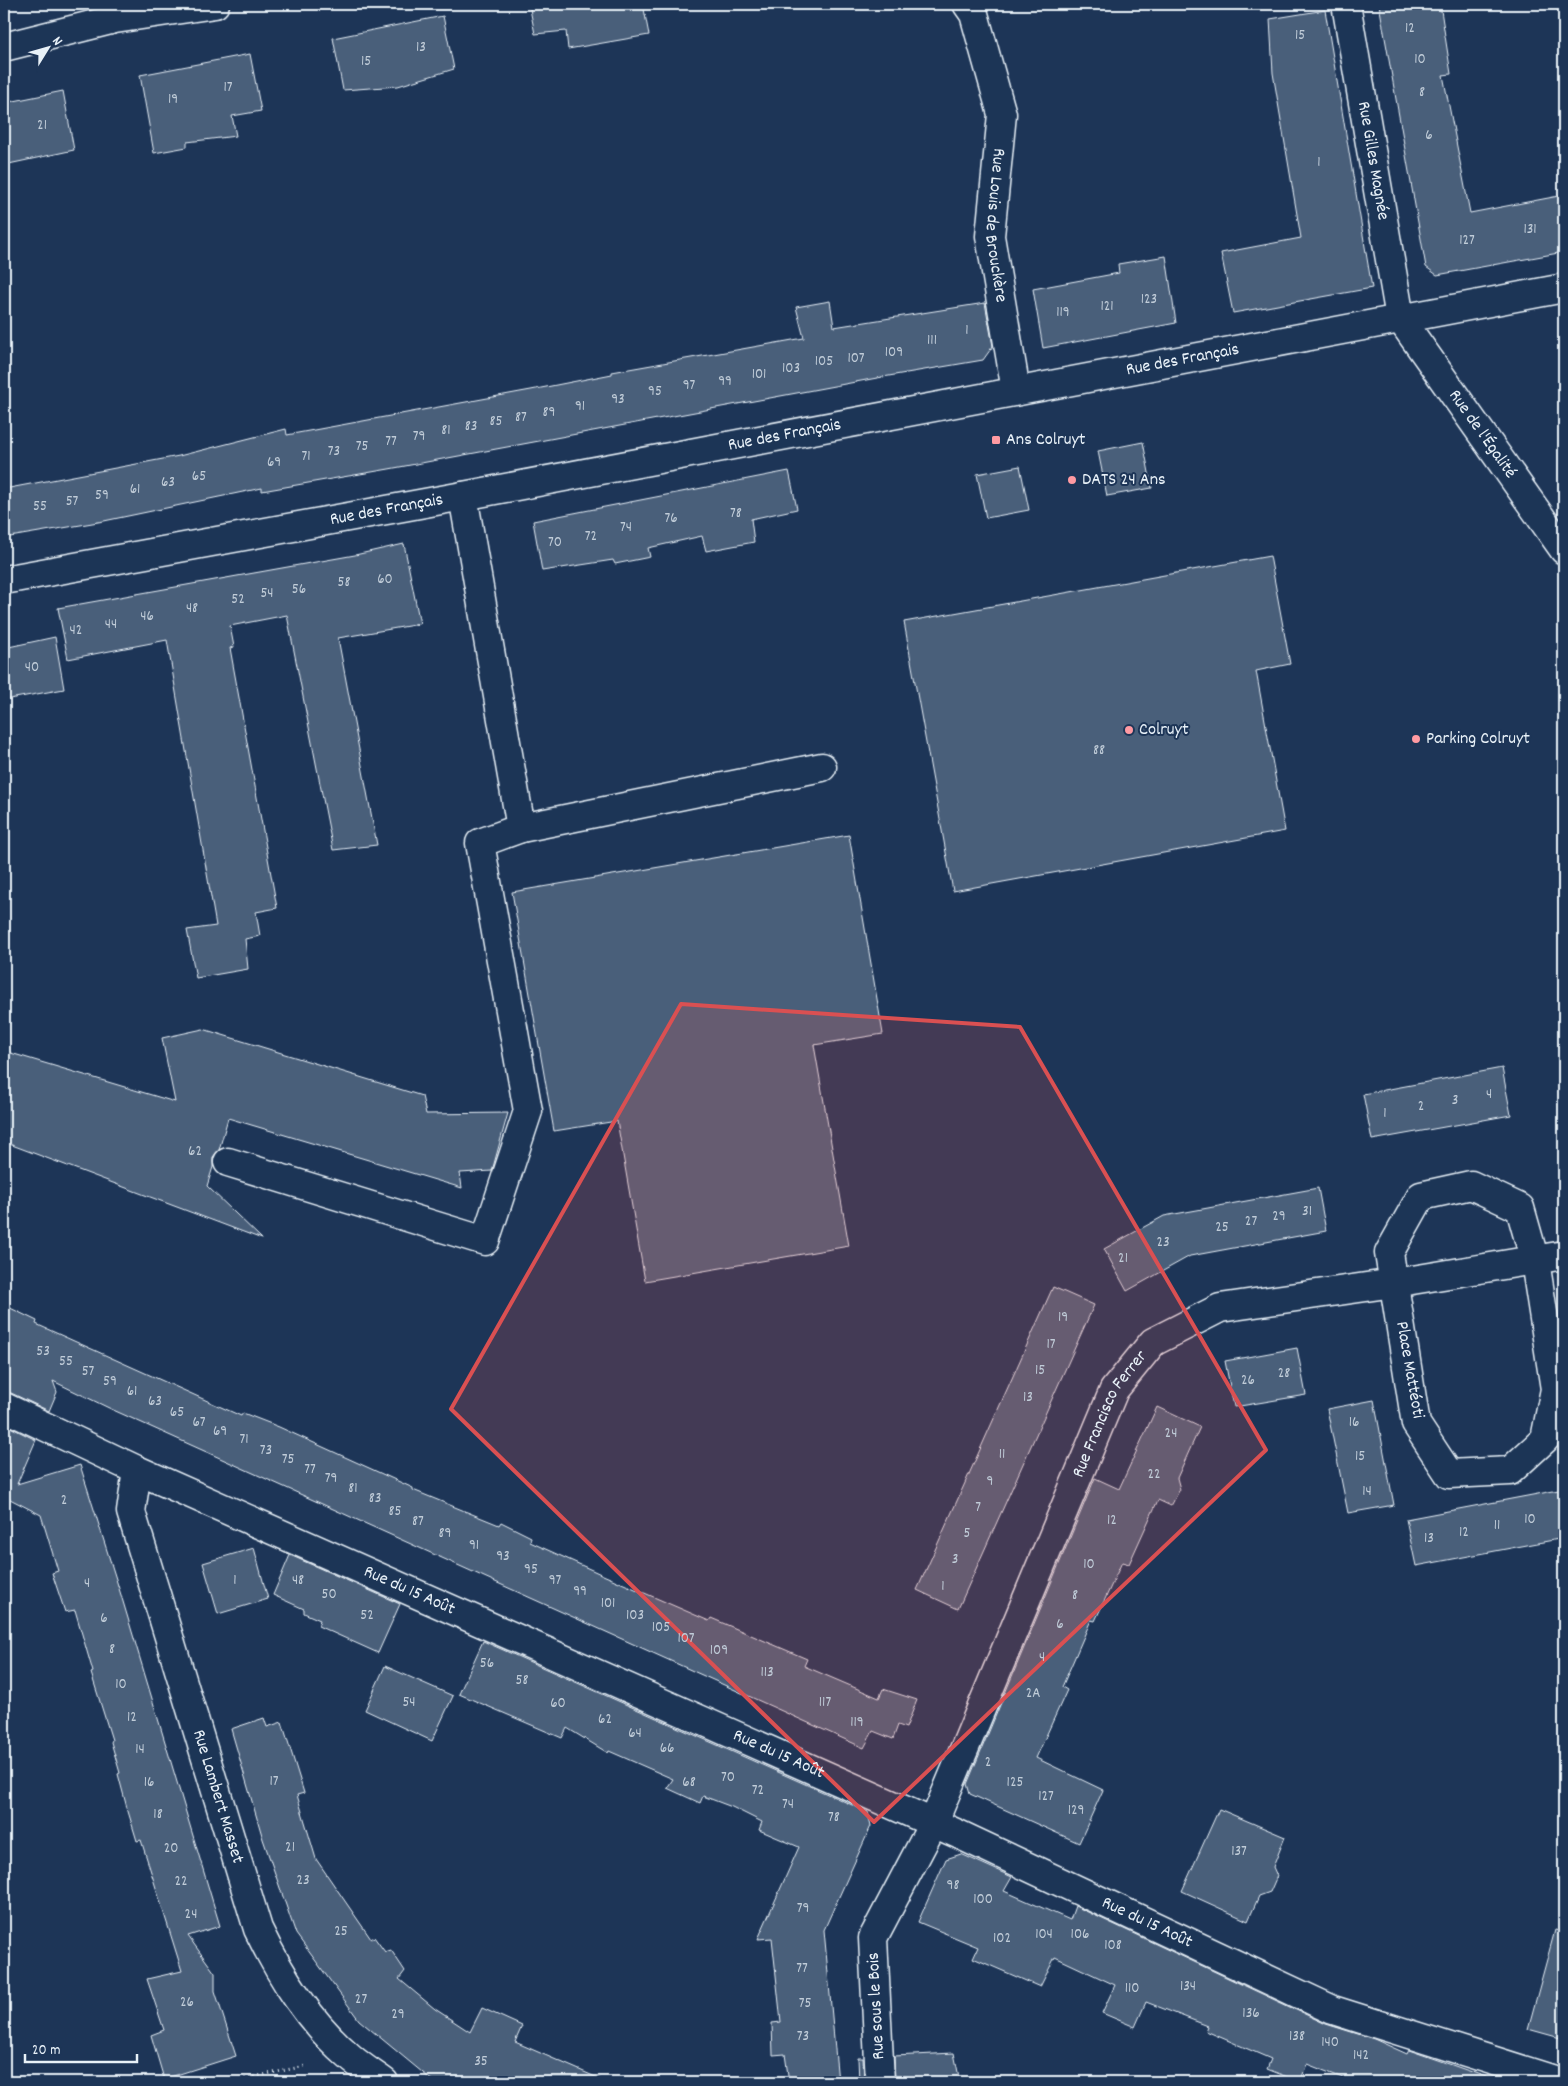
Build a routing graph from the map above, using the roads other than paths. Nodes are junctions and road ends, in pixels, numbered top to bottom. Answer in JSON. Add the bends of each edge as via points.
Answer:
{"nodes":[{"id":1,"x":215,"y":4,"type":"edge"},
{"id":2,"x":967,"y":4,"type":"edge"},
{"id":3,"x":1346,"y":4,"type":"edge"},
{"id":4,"x":113,"y":11,"type":"edge"},
{"id":5,"x":4,"y":46,"type":"edge"},
{"id":6,"x":1564,"y":288,"type":"edge"},
{"id":7,"x":1400,"y":318,"type":"junction"},
{"id":8,"x":1016,"y":391,"type":"junction"},
{"id":9,"x":464,"y":496,"type":"junction"},
{"id":10,"x":1564,"y":550,"type":"edge"},
{"id":11,"x":4,"y":580,"type":"edge"},
{"id":12,"x":822,"y":767,"type":"dead end"},
{"id":13,"x":522,"y":828,"type":"junction"},
{"id":14,"x":228,"y":1162,"type":"dead end"},
{"id":15,"x":1564,"y":1255,"type":"edge"},
{"id":16,"x":1535,"y":1261,"type":"junction"},
{"id":17,"x":1394,"y":1284,"type":"junction"},
{"id":18,"x":4,"y":1407,"type":"edge"},
{"id":19,"x":137,"y":1470,"type":"junction"},
{"id":20,"x":933,"y":1824,"type":"junction"},
{"id":21,"x":384,"y":2082,"type":"edge"},
{"id":22,"x":880,"y":2082,"type":"edge"},
{"id":23,"x":1561,"y":2082,"type":"edge"}],
"edges":[{"from":1,"to":4,"type":"street"},
{"from":2,"to":8,"type":"street","name":"Rue Louis de Brouckère","via":[[974,14],[1002,114],[990,236]]},
{"from":3,"to":7,"type":"street","name":"Rue Gilles Magnée"},
{"from":4,"to":5,"type":"street"},
{"from":6,"to":7,"type":"street","name":"Rue des Français"},
{"from":7,"to":8,"type":"street","name":"Rue des Français"},
{"from":7,"to":10,"type":"street","name":"Rue de l'Égalité"},
{"from":8,"to":9,"type":"street","name":"Rue des Français"},
{"from":9,"to":11,"type":"street","name":"Rue des Français"},
{"from":9,"to":13,"type":"street"},
{"from":12,"to":13,"type":"street"},
{"from":13,"to":14,"type":"street","via":[[480,843],[528,1111],[485,1241]]},
{"from":15,"to":16,"type":"street","name":"Rue Francisco Ferrer"},
{"from":16,"to":17,"type":"street","name":"Rue Francisco Ferrer"},
{"from":16,"to":17,"type":"street","name":"Place Mattéoti","via":[[1520,1208],[1471,1186],[1421,1196],[1388,1253]]},
{"from":16,"to":17,"type":"street","name":"Place Mattéoti","via":[[1555,1389],[1545,1439],[1510,1471],[1449,1474],[1416,1424]]},
{"from":17,"to":20,"type":"street","name":"Rue Francisco Ferrer","via":[[1220,1308],[1153,1342],[1114,1390]]},
{"from":18,"to":19,"type":"street","name":"Rue du 15 Août"},
{"from":19,"to":20,"type":"street","name":"Rue du 15 Août"},
{"from":19,"to":21,"type":"street","name":"Rue Lambert Masset","via":[[131,1512],[258,1929],[295,1996],[313,2019],[351,2058]]},
{"from":20,"to":22,"type":"street","name":"Rue sous le Bois","via":[[873,1938]]},
{"from":20,"to":23,"type":"street","name":"Rue du 15 Août","via":[[1332,2010]]}]}
